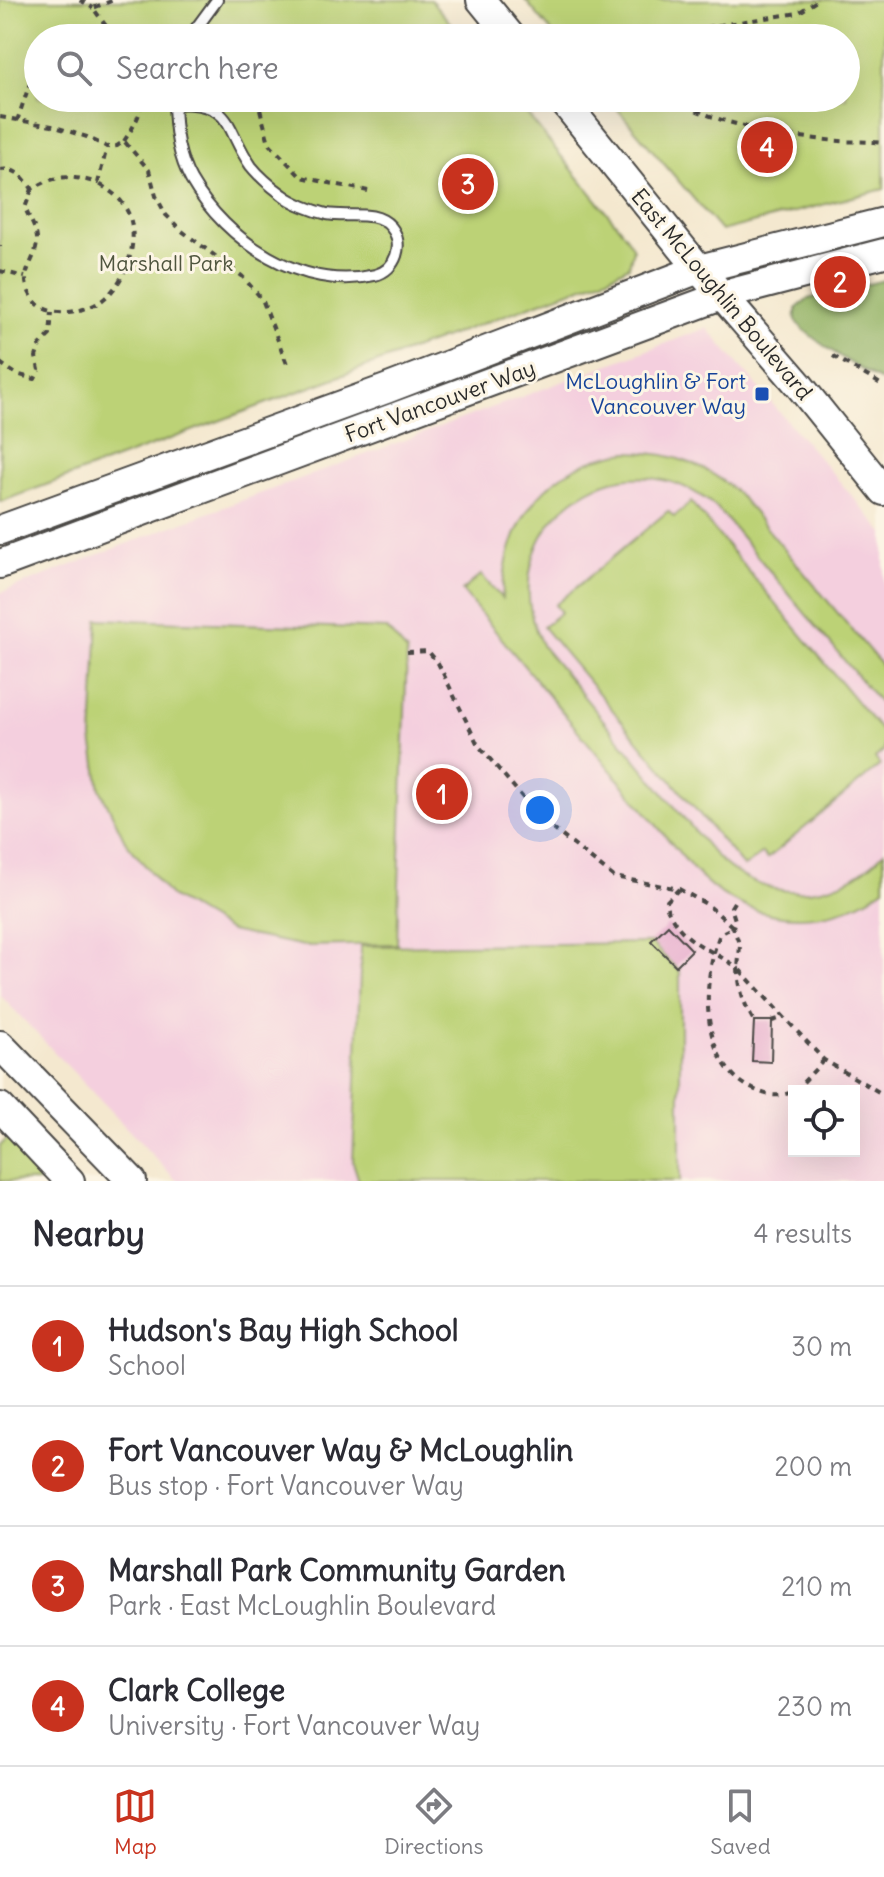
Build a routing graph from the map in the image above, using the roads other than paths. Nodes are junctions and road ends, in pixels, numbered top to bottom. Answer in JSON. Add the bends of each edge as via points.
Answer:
{"nodes":[{"id":1,"x":217,"y":0,"type":"edge"},
{"id":2,"x":481,"y":0,"type":"edge"},
{"id":3,"x":199,"y":24,"type":"edge"},
{"id":4,"x":501,"y":24,"type":"edge"},
{"id":5,"x":174,"y":112,"type":"edge"},
{"id":6,"x":218,"y":112,"type":"edge"},
{"id":7,"x":572,"y":112,"type":"edge"},
{"id":8,"x":884,"y":222,"type":"edge"},
{"id":9,"x":884,"y":253,"type":"edge"},
{"id":10,"x":699,"y":269,"type":"junction"},
{"id":11,"x":724,"y":295,"type":"junction"},
{"id":12,"x":884,"y":491,"type":"edge"},
{"id":13,"x":0,"y":530,"type":"edge"},
{"id":14,"x":0,"y":564,"type":"edge"},
{"id":15,"x":0,"y":1045,"type":"edge"},
{"id":16,"x":0,"y":1107,"type":"edge"},
{"id":17,"x":70,"y":1181,"type":"edge"},
{"id":18,"x":132,"y":1181,"type":"edge"}],
"edges":[{"from":1,"to":3,"type":"lane"},
{"from":2,"to":4,"type":"street"},
{"from":5,"to":6,"type":"lane","via":[[174,130],[190,178],[240,238],[264,255],[317,274],[374,275],[390,266],[398,249],[388,223],[371,216],[326,214],[285,197],[252,167]]},
{"from":7,"to":10,"type":"street","name":"East McLoughlin Boulevard"},
{"from":8,"to":10,"type":"street","name":"Fort Vancouver Way"},
{"from":9,"to":11,"type":"street","name":"Fort Vancouver Way"},
{"from":10,"to":11,"type":"street","name":"East McLoughlin Boulevard"},
{"from":10,"to":13,"type":"street","name":"Fort Vancouver Way"},
{"from":11,"to":12,"type":"street","name":"East McLoughlin Boulevard"},
{"from":11,"to":14,"type":"street","name":"Fort Vancouver Way"},
{"from":15,"to":18,"type":"street"},
{"from":16,"to":17,"type":"street"}]}
